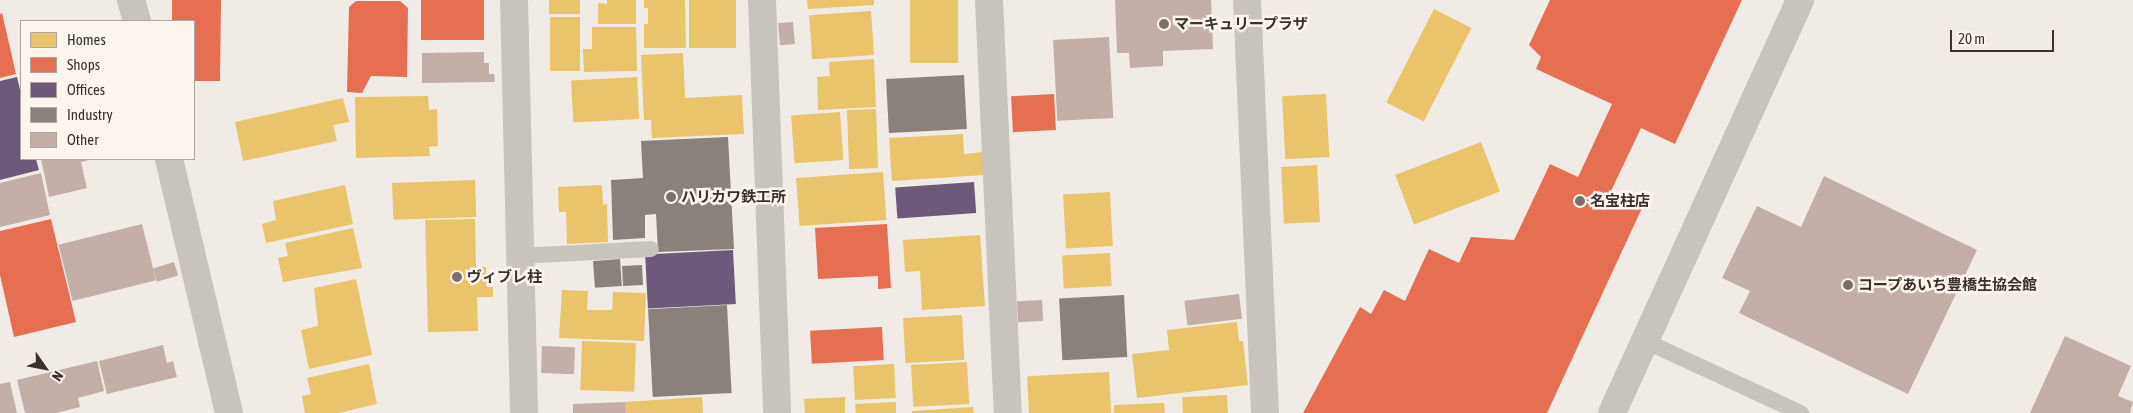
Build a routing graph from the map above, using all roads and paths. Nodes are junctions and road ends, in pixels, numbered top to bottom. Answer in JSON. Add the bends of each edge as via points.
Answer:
{"nodes":[{"id":1,"x":132,"y":0,"type":"edge"},
{"id":2,"x":514,"y":0,"type":"edge"},
{"id":3,"x":762,"y":0,"type":"edge"},
{"id":4,"x":989,"y":0,"type":"edge"},
{"id":5,"x":1247,"y":0,"type":"edge"},
{"id":6,"x":1800,"y":0,"type":"edge"},
{"id":7,"x":136,"y":20,"type":"edge"},
{"id":8,"x":169,"y":160,"type":"edge"},
{"id":9,"x":651,"y":250,"type":"dead end"},
{"id":10,"x":520,"y":256,"type":"junction"},
{"id":11,"x":1645,"y":341,"type":"junction"},
{"id":12,"x":229,"y":413,"type":"edge"},
{"id":13,"x":524,"y":413,"type":"edge"},
{"id":14,"x":777,"y":413,"type":"edge"},
{"id":15,"x":1008,"y":413,"type":"edge"},
{"id":16,"x":1265,"y":413,"type":"edge"},
{"id":17,"x":1612,"y":413,"type":"edge"},
{"id":18,"x":1801,"y":413,"type":"edge"}],
"edges":[{"from":1,"to":7,"type":"street"},
{"from":2,"to":10,"type":"street"},
{"from":3,"to":14,"type":"street"},
{"from":4,"to":15,"type":"street"},
{"from":5,"to":16,"type":"street"},
{"from":6,"to":11,"type":"street"},
{"from":8,"to":12,"type":"street"},
{"from":9,"to":10,"type":"lane"},
{"from":10,"to":13,"type":"street"},
{"from":11,"to":17,"type":"street"},
{"from":11,"to":18,"type":"lane"}]}
